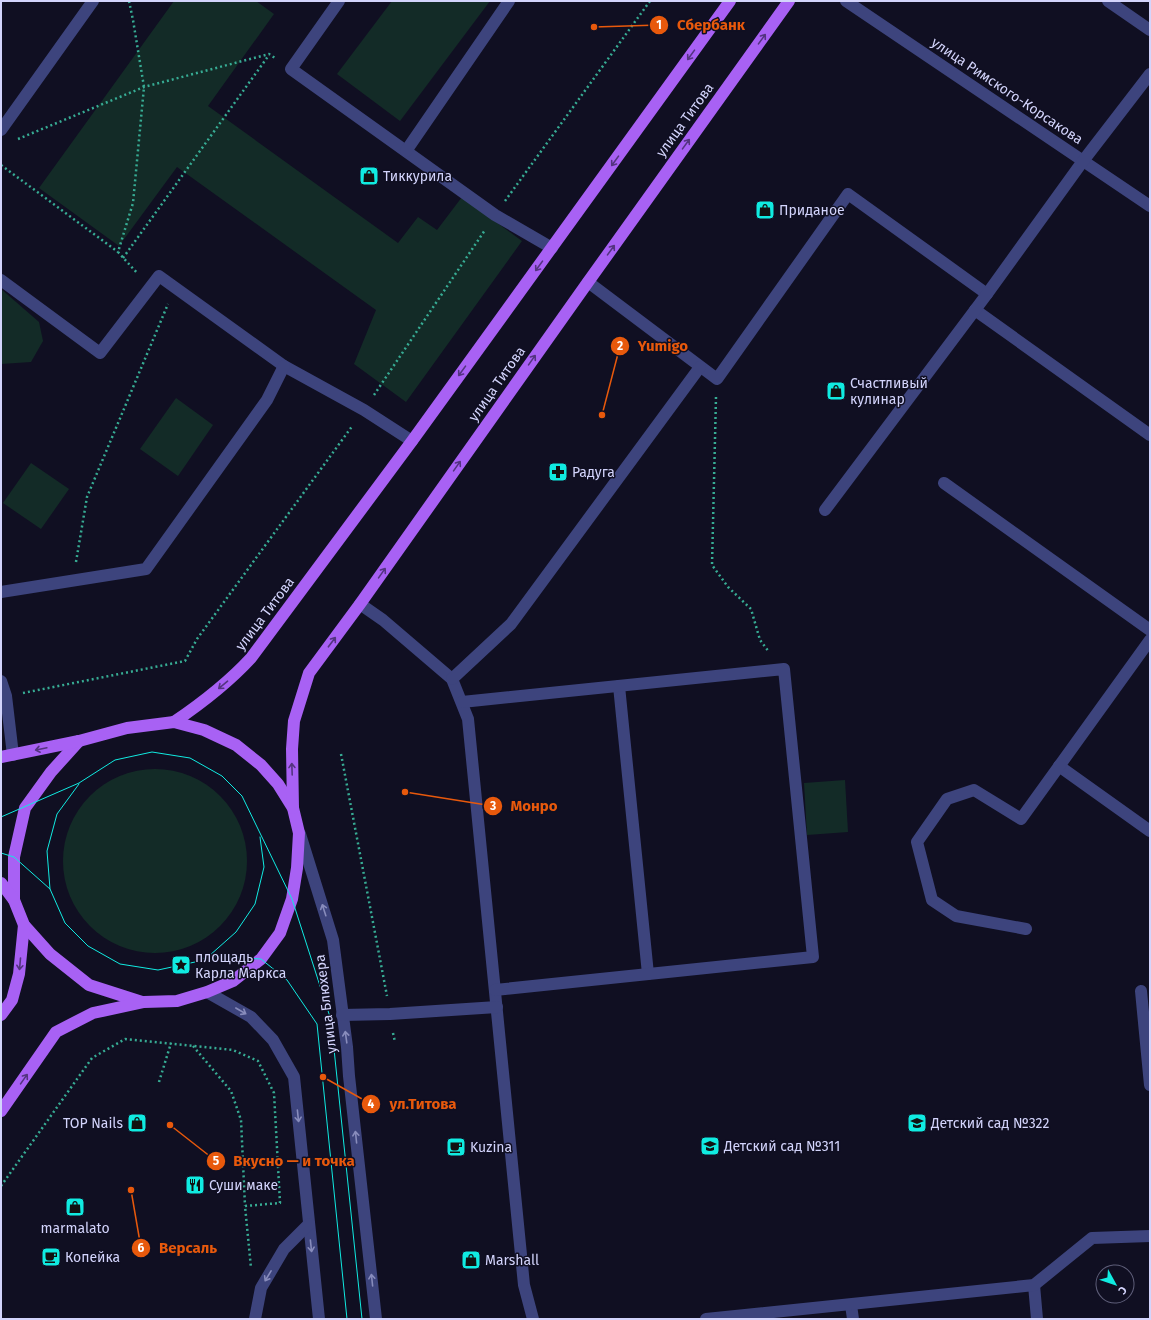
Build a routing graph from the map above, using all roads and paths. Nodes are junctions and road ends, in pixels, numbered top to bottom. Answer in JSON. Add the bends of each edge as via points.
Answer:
{"nodes":[{"id":1,"x":93,"y":1,"type":"edge"},
{"id":2,"x":339,"y":1,"type":"edge"},
{"id":3,"x":510,"y":1,"type":"edge"},
{"id":4,"x":650,"y":1,"type":"edge"},
{"id":5,"x":730,"y":1,"type":"edge"},
{"id":6,"x":789,"y":1,"type":"edge"},
{"id":7,"x":846,"y":1,"type":"edge"},
{"id":8,"x":1108,"y":1,"type":"edge"},
{"id":9,"x":1150,"y":30,"type":"edge"},
{"id":10,"x":269,"y":54,"type":"junction"},
{"id":11,"x":290,"y":69,"type":"junction"},
{"id":12,"x":1150,"y":74,"type":"edge"},
{"id":13,"x":1,"y":130,"type":"edge"},
{"id":14,"x":15,"y":140,"type":"dead end"},
{"id":15,"x":406,"y":151,"type":"junction"},
{"id":16,"x":1083,"y":161,"type":"junction"},
{"id":17,"x":1,"y":164,"type":"edge"},
{"id":18,"x":1150,"y":206,"type":"edge"},
{"id":19,"x":495,"y":215,"type":"junction"},
{"id":20,"x":552,"y":248,"type":"junction"},
{"id":21,"x":118,"y":252,"type":"dead end"},
{"id":22,"x":123,"y":258,"type":"dead end"},
{"id":23,"x":1,"y":280,"type":"edge"},
{"id":24,"x":588,"y":282,"type":"junction"},
{"id":25,"x":987,"y":294,"type":"junction"},
{"id":26,"x":975,"y":310,"type":"junction"},
{"id":27,"x":284,"y":366,"type":"junction"},
{"id":28,"x":700,"y":367,"type":"junction"},
{"id":29,"x":717,"y":379,"type":"junction"},
{"id":30,"x":364,"y":410,"type":"junction"},
{"id":31,"x":1150,"y":435,"type":"edge"},
{"id":32,"x":412,"y":441,"type":"junction"},
{"id":33,"x":944,"y":483,"type":"dead end"},
{"id":34,"x":825,"y":510,"type":"dead end"},
{"id":35,"x":1,"y":592,"type":"edge"},
{"id":36,"x":360,"y":604,"type":"junction"},
{"id":37,"x":1150,"y":630,"type":"edge"},
{"id":38,"x":1150,"y":640,"type":"edge"},
{"id":39,"x":784,"y":669,"type":"junction"},
{"id":40,"x":452,"y":678,"type":"junction"},
{"id":41,"x":1,"y":681,"type":"edge"},
{"id":42,"x":619,"y":686,"type":"junction"},
{"id":43,"x":6,"y":696,"type":"junction"},
{"id":44,"x":462,"y":702,"type":"junction"},
{"id":45,"x":174,"y":722,"type":"junction"},
{"id":46,"x":79,"y":741,"type":"junction"},
{"id":47,"x":341,"y":754,"type":"dead end"},
{"id":48,"x":13,"y":755,"type":"junction"},
{"id":49,"x":1,"y":757,"type":"edge"},
{"id":50,"x":1059,"y":766,"type":"junction"},
{"id":51,"x":293,"y":808,"type":"junction"},
{"id":52,"x":1150,"y":831,"type":"edge"},
{"id":53,"x":299,"y":833,"type":"junction"},
{"id":54,"x":1,"y":883,"type":"edge"},
{"id":55,"x":14,"y":900,"type":"junction"},
{"id":56,"x":24,"y":925,"type":"junction"},
{"id":57,"x":1026,"y":929,"type":"dead end"},
{"id":58,"x":648,"y":974,"type":"junction"},
{"id":59,"x":495,"y":990,"type":"junction"},
{"id":60,"x":1141,"y":991,"type":"dead end"},
{"id":61,"x":208,"y":992,"type":"junction"},
{"id":62,"x":144,"y":1002,"type":"junction"},
{"id":63,"x":497,"y":1007,"type":"junction"},
{"id":64,"x":390,"y":1014,"type":"junction"},
{"id":65,"x":1,"y":1015,"type":"edge"},
{"id":66,"x":342,"y":1015,"type":"junction"},
{"id":67,"x":395,"y":1042,"type":"dead end"},
{"id":68,"x":171,"y":1044,"type":"junction"},
{"id":69,"x":192,"y":1046,"type":"junction"},
{"id":70,"x":159,"y":1082,"type":"dead end"},
{"id":71,"x":1150,"y":1085,"type":"edge"},
{"id":72,"x":1,"y":1111,"type":"edge"},
{"id":73,"x":1,"y":1186,"type":"edge"},
{"id":74,"x":245,"y":1206,"type":"junction"},
{"id":75,"x":309,"y":1224,"type":"junction"},
{"id":76,"x":1150,"y":1236,"type":"edge"},
{"id":77,"x":251,"y":1273,"type":"dead end"},
{"id":78,"x":1034,"y":1285,"type":"junction"},
{"id":79,"x":851,"y":1305,"type":"junction"},
{"id":80,"x":255,"y":1319,"type":"edge"},
{"id":81,"x":318,"y":1319,"type":"edge"},
{"id":82,"x":376,"y":1319,"type":"edge"},
{"id":83,"x":533,"y":1319,"type":"edge"},
{"id":84,"x":706,"y":1319,"type":"edge"},
{"id":85,"x":853,"y":1319,"type":"edge"},
{"id":86,"x":1037,"y":1319,"type":"edge"}],
"edges":[{"from":1,"to":13,"type":"street"},
{"from":2,"to":11,"type":"street"},
{"from":3,"to":15,"type":"street"},
{"from":4,"to":19,"type":"path"},
{"from":5,"to":20,"type":"main road","name":"улица Титова","one_way":true},
{"from":24,"to":6,"type":"main road","name":"улица Титова","one_way":true},
{"from":7,"to":16,"type":"street","name":"улица Римского-Корсакова"},
{"from":8,"to":9,"type":"street"},
{"from":10,"to":11,"type":"path"},
{"from":10,"to":14,"type":"path","via":[[144,87]]},
{"from":10,"to":22,"type":"path"},
{"from":11,"to":15,"type":"street"},
{"from":12,"to":16,"type":"street"},
{"from":15,"to":19,"type":"street"},
{"from":16,"to":18,"type":"street","name":"улица Римского-Корсакова"},
{"from":16,"to":25,"type":"street"},
{"from":17,"to":21,"type":"path"},
{"from":19,"to":20,"type":"street"},
{"from":19,"to":30,"type":"path"},
{"from":20,"to":32,"type":"main road","name":"улица Титова","one_way":true},
{"from":23,"to":27,"type":"street","via":[[100,353],[159,276]]},
{"from":24,"to":28,"type":"street"},
{"from":36,"to":24,"type":"main road","name":"улица Титова","one_way":true},
{"from":25,"to":26,"type":"street"},
{"from":25,"to":29,"type":"street","via":[[848,194]]},
{"from":26,"to":31,"type":"street"},
{"from":26,"to":34,"type":"street"},
{"from":27,"to":30,"type":"street"},
{"from":27,"to":35,"type":"street","via":[[267,400],[146,569]]},
{"from":28,"to":29,"type":"street"},
{"from":28,"to":40,"type":"street","via":[[511,624]]},
{"from":29,"to":39,"type":"path","via":[[712,565],[728,587],[751,609],[760,640]]},
{"from":30,"to":32,"type":"street"},
{"from":30,"to":43,"type":"path","via":[[197,639],[185,661]]},
{"from":32,"to":45,"type":"main road","name":"улица Титова","one_way":true,"via":[[252,658],[209,698]]},
{"from":33,"to":37,"type":"street"},
{"from":36,"to":40,"type":"street"},
{"from":51,"to":36,"type":"main road","name":"улица Титова","one_way":true,"via":[[294,721],[308,673]]},
{"from":38,"to":50,"type":"street"},
{"from":39,"to":42,"type":"street"},
{"from":39,"to":58,"type":"street","via":[[813,957]]},
{"from":40,"to":44,"type":"street"},
{"from":41,"to":43,"type":"street"},
{"from":42,"to":44,"type":"street"},
{"from":42,"to":58,"type":"street"},
{"from":43,"to":48,"type":"street"},
{"from":44,"to":59,"type":"street","via":[[468,719]]},
{"from":45,"to":46,"type":"main road","via":[[127,728]]},
{"from":45,"to":51,"type":"main road","via":[[204,730],[236,744],[261,765],[278,784]]},
{"from":46,"to":48,"type":"main road","one_way":true},
{"from":46,"to":55,"type":"main road","via":[[51,772],[25,808],[14,856]]},
{"from":47,"to":64,"type":"path"},
{"from":48,"to":49,"type":"main road"},
{"from":50,"to":52,"type":"street"},
{"from":50,"to":57,"type":"street","via":[[1021,819],[974,790],[947,800],[917,842],[932,900],[956,916]]},
{"from":51,"to":53,"type":"main road"},
{"from":53,"to":61,"type":"main road","via":[[292,899],[280,933],[261,959],[233,981]]},
{"from":66,"to":53,"type":"street","name":"улица Блюхера","one_way":true,"via":[[333,940]]},
{"from":54,"to":55,"type":"main road"},
{"from":55,"to":56,"type":"main road"},
{"from":56,"to":62,"type":"main road","via":[[50,954],[89,985]]},
{"from":56,"to":65,"type":"main road","one_way":true,"via":[[19,974],[12,1000]]},
{"from":58,"to":59,"type":"street"},
{"from":59,"to":63,"type":"street"},
{"from":60,"to":71,"type":"street"},
{"from":61,"to":62,"type":"main road","via":[[177,1001]]},
{"from":61,"to":75,"type":"street","one_way":true,"via":[[250,1017],[273,1040],[294,1077]]},
{"from":72,"to":62,"type":"main road","one_way":true,"via":[[56,1032],[93,1013]]},
{"from":63,"to":64,"type":"street"},
{"from":63,"to":83,"type":"street","via":[[524,1285]]},
{"from":64,"to":66,"type":"street"},
{"from":64,"to":67,"type":"path"},
{"from":82,"to":66,"type":"street","name":"улица Блюхера","one_way":true},
{"from":68,"to":69,"type":"path"},
{"from":68,"to":70,"type":"path"},
{"from":68,"to":73,"type":"path","via":[[125,1039],[92,1058]]},
{"from":69,"to":74,"type":"path","via":[[231,1091],[241,1120]]},
{"from":69,"to":74,"type":"path","via":[[233,1050],[258,1061],[274,1093],[280,1203]]},
{"from":74,"to":77,"type":"path"},
{"from":75,"to":80,"type":"street","one_way":true,"via":[[284,1249],[261,1288]]},
{"from":75,"to":81,"type":"street","one_way":true},
{"from":76,"to":78,"type":"street","via":[[1092,1238]]},
{"from":78,"to":79,"type":"street"},
{"from":78,"to":86,"type":"street"},
{"from":79,"to":84,"type":"street"},
{"from":79,"to":85,"type":"street"}]}
